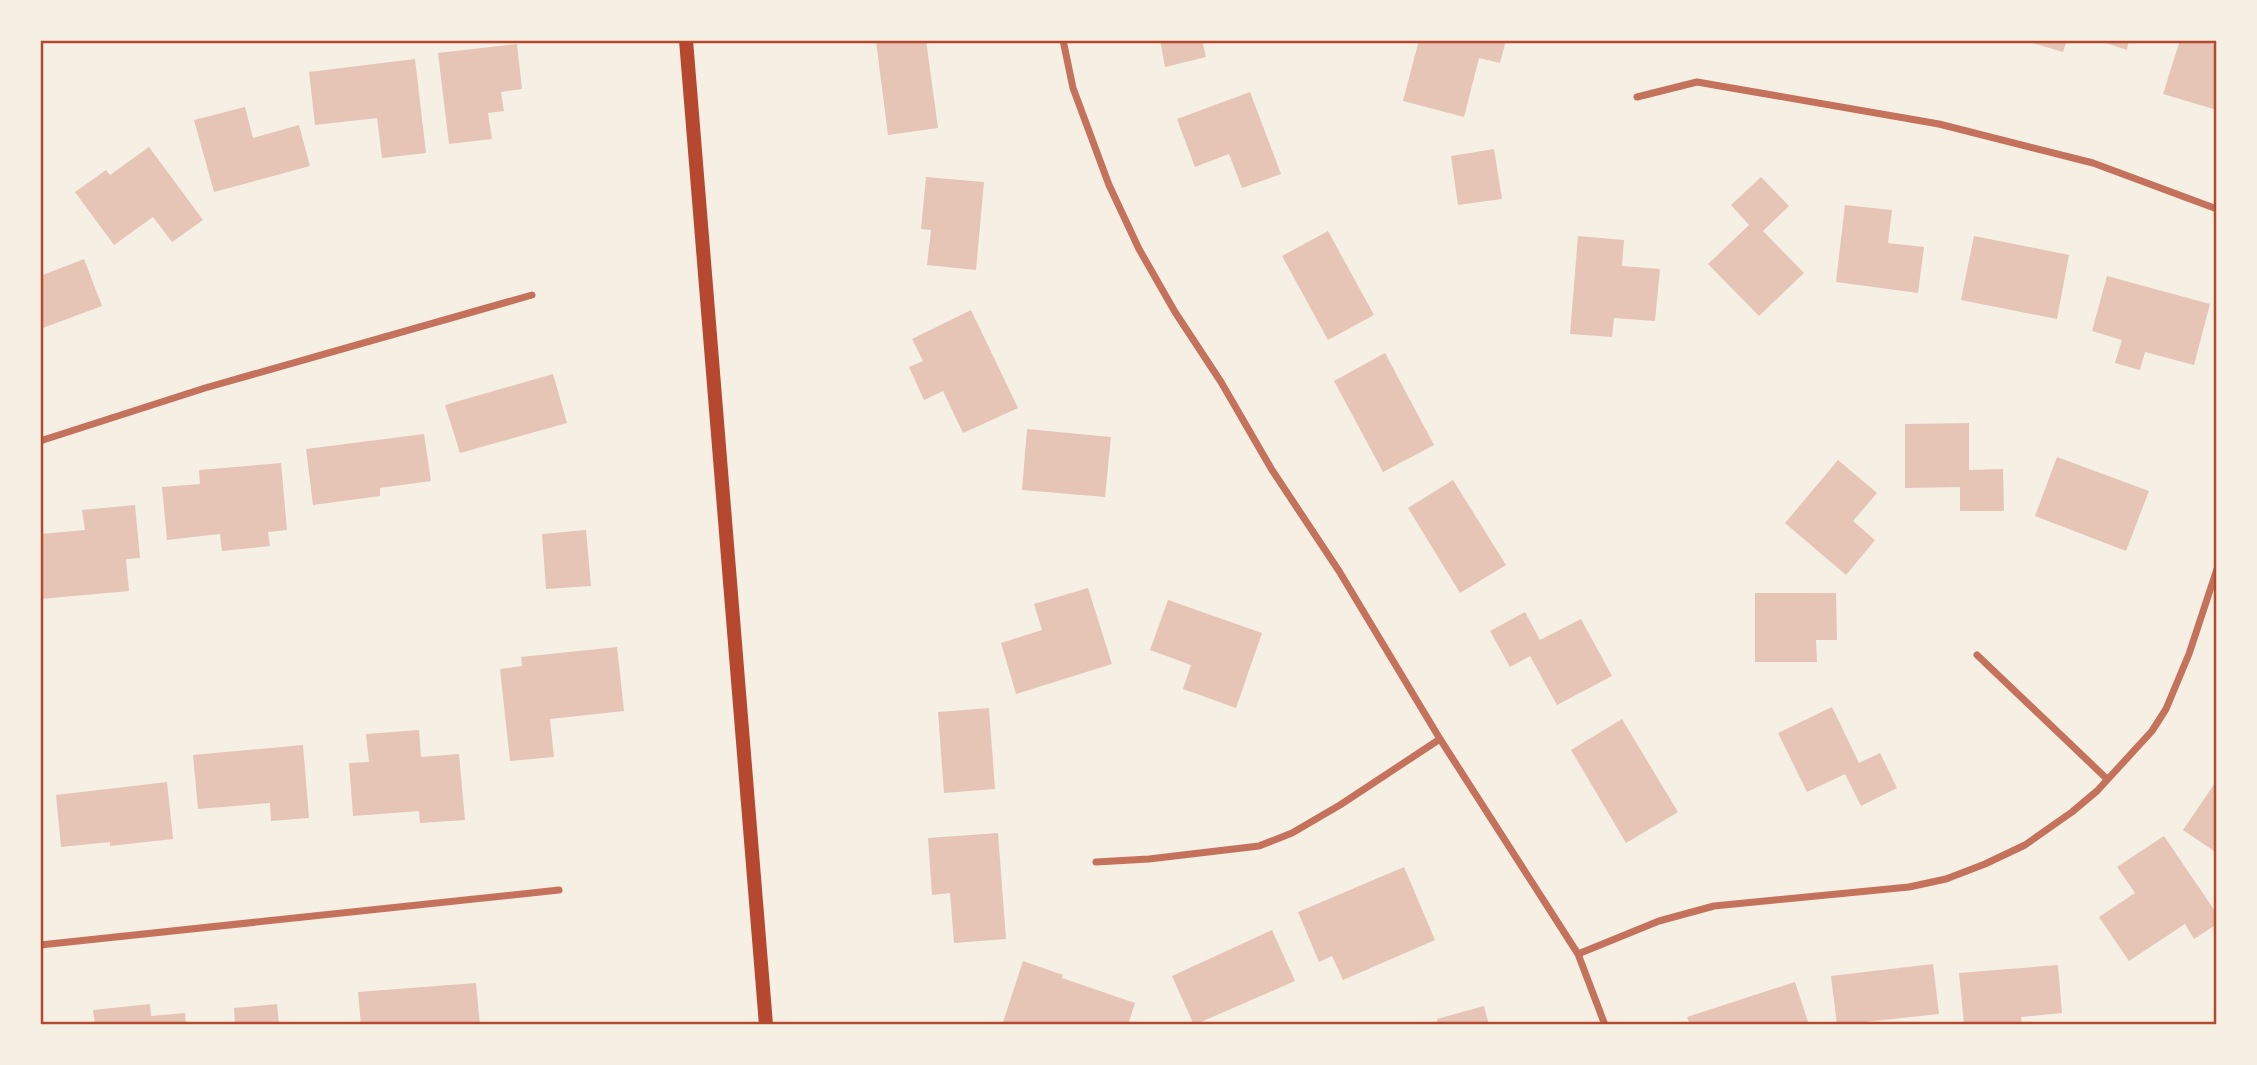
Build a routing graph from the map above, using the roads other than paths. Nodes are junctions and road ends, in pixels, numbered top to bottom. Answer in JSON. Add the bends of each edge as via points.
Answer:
{"nodes":[{"id":1,"x":686,"y":40,"type":"edge"},
{"id":2,"x":1063,"y":40,"type":"edge"},
{"id":3,"x":1637,"y":97,"type":"dead end"},
{"id":4,"x":2217,"y":209,"type":"edge"},
{"id":5,"x":532,"y":295,"type":"dead end"},
{"id":6,"x":40,"y":441,"type":"edge"},
{"id":7,"x":2217,"y":569,"type":"edge"},
{"id":8,"x":1977,"y":655,"type":"dead end"},
{"id":9,"x":1440,"y":739,"type":"junction"},
{"id":10,"x":2108,"y":779,"type":"junction"},
{"id":11,"x":1096,"y":862,"type":"dead end"},
{"id":12,"x":559,"y":890,"type":"dead end"},
{"id":13,"x":40,"y":945,"type":"edge"},
{"id":14,"x":1578,"y":954,"type":"junction"},
{"id":15,"x":766,"y":1025,"type":"edge"},
{"id":16,"x":1605,"y":1025,"type":"edge"}],
"edges":[{"from":1,"to":15,"type":"main road"},
{"from":2,"to":9,"type":"street","via":[[1073,88],[1139,249]]},
{"from":3,"to":4,"type":"street","via":[[1697,82],[1939,124],[2093,163]]},
{"from":5,"to":6,"type":"street","via":[[205,388]]},
{"from":7,"to":10,"type":"street","via":[[2166,709]]},
{"from":8,"to":10,"type":"street"},
{"from":9,"to":11,"type":"street","via":[[1340,805],[1259,846]]},
{"from":9,"to":14,"type":"street"},
{"from":10,"to":14,"type":"street","via":[[2025,845],[1946,879],[1909,887],[1714,906]]},
{"from":12,"to":13,"type":"street"},
{"from":14,"to":16,"type":"street"}]}
